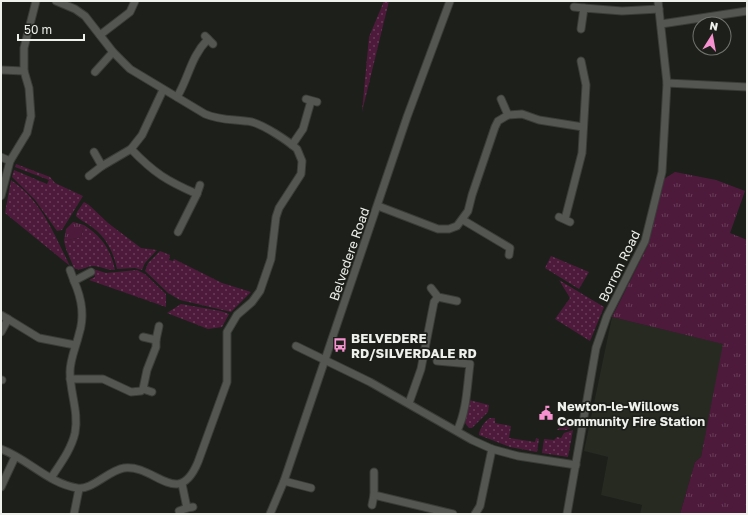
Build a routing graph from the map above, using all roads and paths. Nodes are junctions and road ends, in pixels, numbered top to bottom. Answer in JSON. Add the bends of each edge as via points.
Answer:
{"nodes":[{"id":1,"x":36,"y":1,"type":"edge"},
{"id":2,"x":56,"y":1,"type":"edge"},
{"id":3,"x":135,"y":1,"type":"edge"},
{"id":4,"x":450,"y":1,"type":"edge"},
{"id":5,"x":658,"y":1,"type":"edge"},
{"id":6,"x":574,"y":7,"type":"dead end"},
{"id":7,"x":584,"y":8,"type":"junction"},
{"id":8,"x":659,"y":9,"type":"junction"},
{"id":9,"x":747,"y":11,"type":"edge"},
{"id":10,"x":661,"y":24,"type":"junction"},
{"id":11,"x":581,"y":29,"type":"dead end"},
{"id":12,"x":100,"y":34,"type":"junction"},
{"id":13,"x":208,"y":40,"type":"dead end"},
{"id":14,"x":113,"y":52,"type":"junction"},
{"id":15,"x":580,"y":61,"type":"dead end"},
{"id":16,"x":2,"y":70,"type":"edge"},
{"id":17,"x":24,"y":71,"type":"junction"},
{"id":18,"x":95,"y":72,"type":"dead end"},
{"id":19,"x":667,"y":83,"type":"junction"},
{"id":20,"x":747,"y":87,"type":"edge"},
{"id":21,"x":164,"y":90,"type":"junction"},
{"id":22,"x":177,"y":96,"type":"junction"},
{"id":23,"x":500,"y":99,"type":"dead end"},
{"id":24,"x":311,"y":100,"type":"dead end"},
{"id":25,"x":508,"y":115,"type":"junction"},
{"id":26,"x":583,"y":127,"type":"junction"},
{"id":27,"x":292,"y":145,"type":"junction"},
{"id":28,"x":131,"y":149,"type":"junction"},
{"id":29,"x":94,"y":152,"type":"dead end"},
{"id":30,"x":1,"y":157,"type":"edge"},
{"id":31,"x":10,"y":161,"type":"junction"},
{"id":32,"x":102,"y":166,"type":"junction"},
{"id":33,"x":89,"y":176,"type":"dead end"},
{"id":34,"x":200,"y":185,"type":"dead end"},
{"id":35,"x":196,"y":194,"type":"junction"},
{"id":36,"x":1,"y":196,"type":"edge"},
{"id":37,"x":378,"y":206,"type":"junction"},
{"id":38,"x":565,"y":219,"type":"dead end"},
{"id":39,"x":463,"y":220,"type":"junction"},
{"id":40,"x":178,"y":232,"type":"dead end"},
{"id":41,"x":511,"y":249,"type":"dead end"},
{"id":42,"x":70,"y":270,"type":"dead end"},
{"id":43,"x":91,"y":272,"type":"dead end"},
{"id":44,"x":74,"y":281,"type":"junction"},
{"id":45,"x":431,"y":288,"type":"dead end"},
{"id":46,"x":438,"y":298,"type":"junction"},
{"id":47,"x":457,"y":301,"type":"dead end"},
{"id":48,"x":5,"y":317,"type":"edge"},
{"id":49,"x":159,"y":326,"type":"dead end"},
{"id":50,"x":1,"y":332,"type":"edge"},
{"id":51,"x":143,"y":337,"type":"dead end"},
{"id":52,"x":156,"y":340,"type":"junction"},
{"id":53,"x":75,"y":345,"type":"junction"},
{"id":54,"x":296,"y":346,"type":"dead end"},
{"id":55,"x":325,"y":361,"type":"junction"},
{"id":56,"x":437,"y":361,"type":"dead end"},
{"id":57,"x":70,"y":379,"type":"junction"},
{"id":58,"x":143,"y":389,"type":"junction"},
{"id":59,"x":152,"y":392,"type":"dead end"},
{"id":60,"x":409,"y":403,"type":"junction"},
{"id":61,"x":457,"y":431,"type":"junction"},
{"id":62,"x":492,"y":448,"type":"junction"},
{"id":63,"x":1,"y":449,"type":"edge"},
{"id":64,"x":15,"y":457,"type":"junction"},
{"id":65,"x":576,"y":465,"type":"junction"},
{"id":66,"x":374,"y":472,"type":"dead end"},
{"id":67,"x":51,"y":478,"type":"junction"},
{"id":68,"x":284,"y":481,"type":"junction"},
{"id":69,"x":182,"y":484,"type":"junction"},
{"id":70,"x":1,"y":487,"type":"edge"},
{"id":71,"x":311,"y":488,"type":"dead end"},
{"id":72,"x":79,"y":489,"type":"junction"},
{"id":73,"x":374,"y":495,"type":"junction"},
{"id":74,"x":372,"y":505,"type":"dead end"},
{"id":75,"x":179,"y":511,"type":"dead end"},
{"id":76,"x":74,"y":514,"type":"edge"},
{"id":77,"x":270,"y":514,"type":"edge"},
{"id":78,"x":453,"y":514,"type":"edge"},
{"id":79,"x":475,"y":514,"type":"edge"},
{"id":80,"x":568,"y":514,"type":"edge"}],
"edges":[{"from":1,"to":17,"type":"street","via":[[24,48]]},
{"from":2,"to":12,"type":"street","via":[[80,12]]},
{"from":3,"to":12,"type":"street","via":[[130,12]]},
{"from":4,"to":37,"type":"street","name":"Belvedere Road","via":[[433,43]]},
{"from":5,"to":8,"type":"street","name":"Borron Road"},
{"from":6,"to":7,"type":"street"},
{"from":7,"to":8,"type":"street","via":[[622,11]]},
{"from":7,"to":11,"type":"street"},
{"from":8,"to":10,"type":"street","name":"Borron Road"},
{"from":9,"to":10,"type":"street"},
{"from":10,"to":19,"type":"street","name":"Borron Road"},
{"from":12,"to":14,"type":"street"},
{"from":13,"to":22,"type":"street","via":[[195,54],[188,77]]},
{"from":14,"to":18,"type":"street"},
{"from":14,"to":21,"type":"street","via":[[130,69]]},
{"from":15,"to":26,"type":"street","via":[[586,85]]},
{"from":16,"to":17,"type":"street"},
{"from":17,"to":31,"type":"street","via":[[32,116],[27,133]]},
{"from":19,"to":20,"type":"street"},
{"from":19,"to":65,"type":"street","name":"Borron Road","via":[[663,164],[654,211],[645,241],[607,316],[596,348]]},
{"from":21,"to":22,"type":"street"},
{"from":21,"to":28,"type":"street","via":[[142,134]]},
{"from":22,"to":27,"type":"street","via":[[197,111],[216,119],[241,120],[263,126]]},
{"from":23,"to":25,"type":"street"},
{"from":24,"to":27,"type":"street","via":[[303,130]]},
{"from":25,"to":26,"type":"street","via":[[522,114],[539,120]]},
{"from":25,"to":39,"type":"street","via":[[498,121],[495,127]]},
{"from":26,"to":38,"type":"street","via":[[581,162]]},
{"from":27,"to":69,"type":"street","via":[[300,156],[301,174],[279,208],[271,258],[260,291],[237,315],[226,332],[227,382],[193,474]]},
{"from":28,"to":32,"type":"street"},
{"from":28,"to":35,"type":"street","via":[[150,169],[168,182]]},
{"from":29,"to":32,"type":"street"},
{"from":30,"to":31,"type":"street"},
{"from":31,"to":36,"type":"street"},
{"from":32,"to":33,"type":"street"},
{"from":34,"to":35,"type":"street"},
{"from":35,"to":40,"type":"street"},
{"from":37,"to":39,"type":"street","via":[[438,229],[453,228]]},
{"from":37,"to":55,"type":"street","name":"Belvedere Road"},
{"from":39,"to":41,"type":"street"},
{"from":42,"to":44,"type":"street"},
{"from":43,"to":44,"type":"street"},
{"from":44,"to":53,"type":"street","via":[[83,308],[82,326]]},
{"from":45,"to":46,"type":"street"},
{"from":46,"to":47,"type":"street"},
{"from":46,"to":60,"type":"street","via":[[434,302],[421,369]]},
{"from":48,"to":50,"type":"street"},
{"from":48,"to":53,"type":"street","via":[[40,338]]},
{"from":49,"to":52,"type":"street"},
{"from":51,"to":52,"type":"street"},
{"from":52,"to":58,"type":"street"},
{"from":53,"to":57,"type":"street"},
{"from":54,"to":55,"type":"street"},
{"from":55,"to":60,"type":"street"},
{"from":55,"to":68,"type":"street","name":"Belvedere Road"},
{"from":56,"to":61,"type":"street","via":[[470,364],[465,406]]},
{"from":57,"to":58,"type":"street","via":[[97,378],[131,392]]},
{"from":57,"to":67,"type":"street","via":[[76,413],[75,432],[68,451]]},
{"from":58,"to":59,"type":"street"},
{"from":60,"to":61,"type":"street"},
{"from":61,"to":62,"type":"street"},
{"from":62,"to":65,"type":"street","via":[[518,456]]},
{"from":62,"to":79,"type":"street","via":[[480,506]]},
{"from":63,"to":64,"type":"street"},
{"from":64,"to":67,"type":"street"},
{"from":64,"to":70,"type":"street"},
{"from":65,"to":80,"type":"street","name":"Borron Road"},
{"from":66,"to":73,"type":"street"},
{"from":67,"to":72,"type":"street"},
{"from":68,"to":71,"type":"street"},
{"from":68,"to":77,"type":"street","name":"Belvedere Road"},
{"from":69,"to":72,"type":"street","via":[[172,484],[126,467]]},
{"from":69,"to":75,"type":"street","via":[[190,508]]},
{"from":72,"to":76,"type":"street"},
{"from":73,"to":74,"type":"street"},
{"from":73,"to":78,"type":"street"}]}
